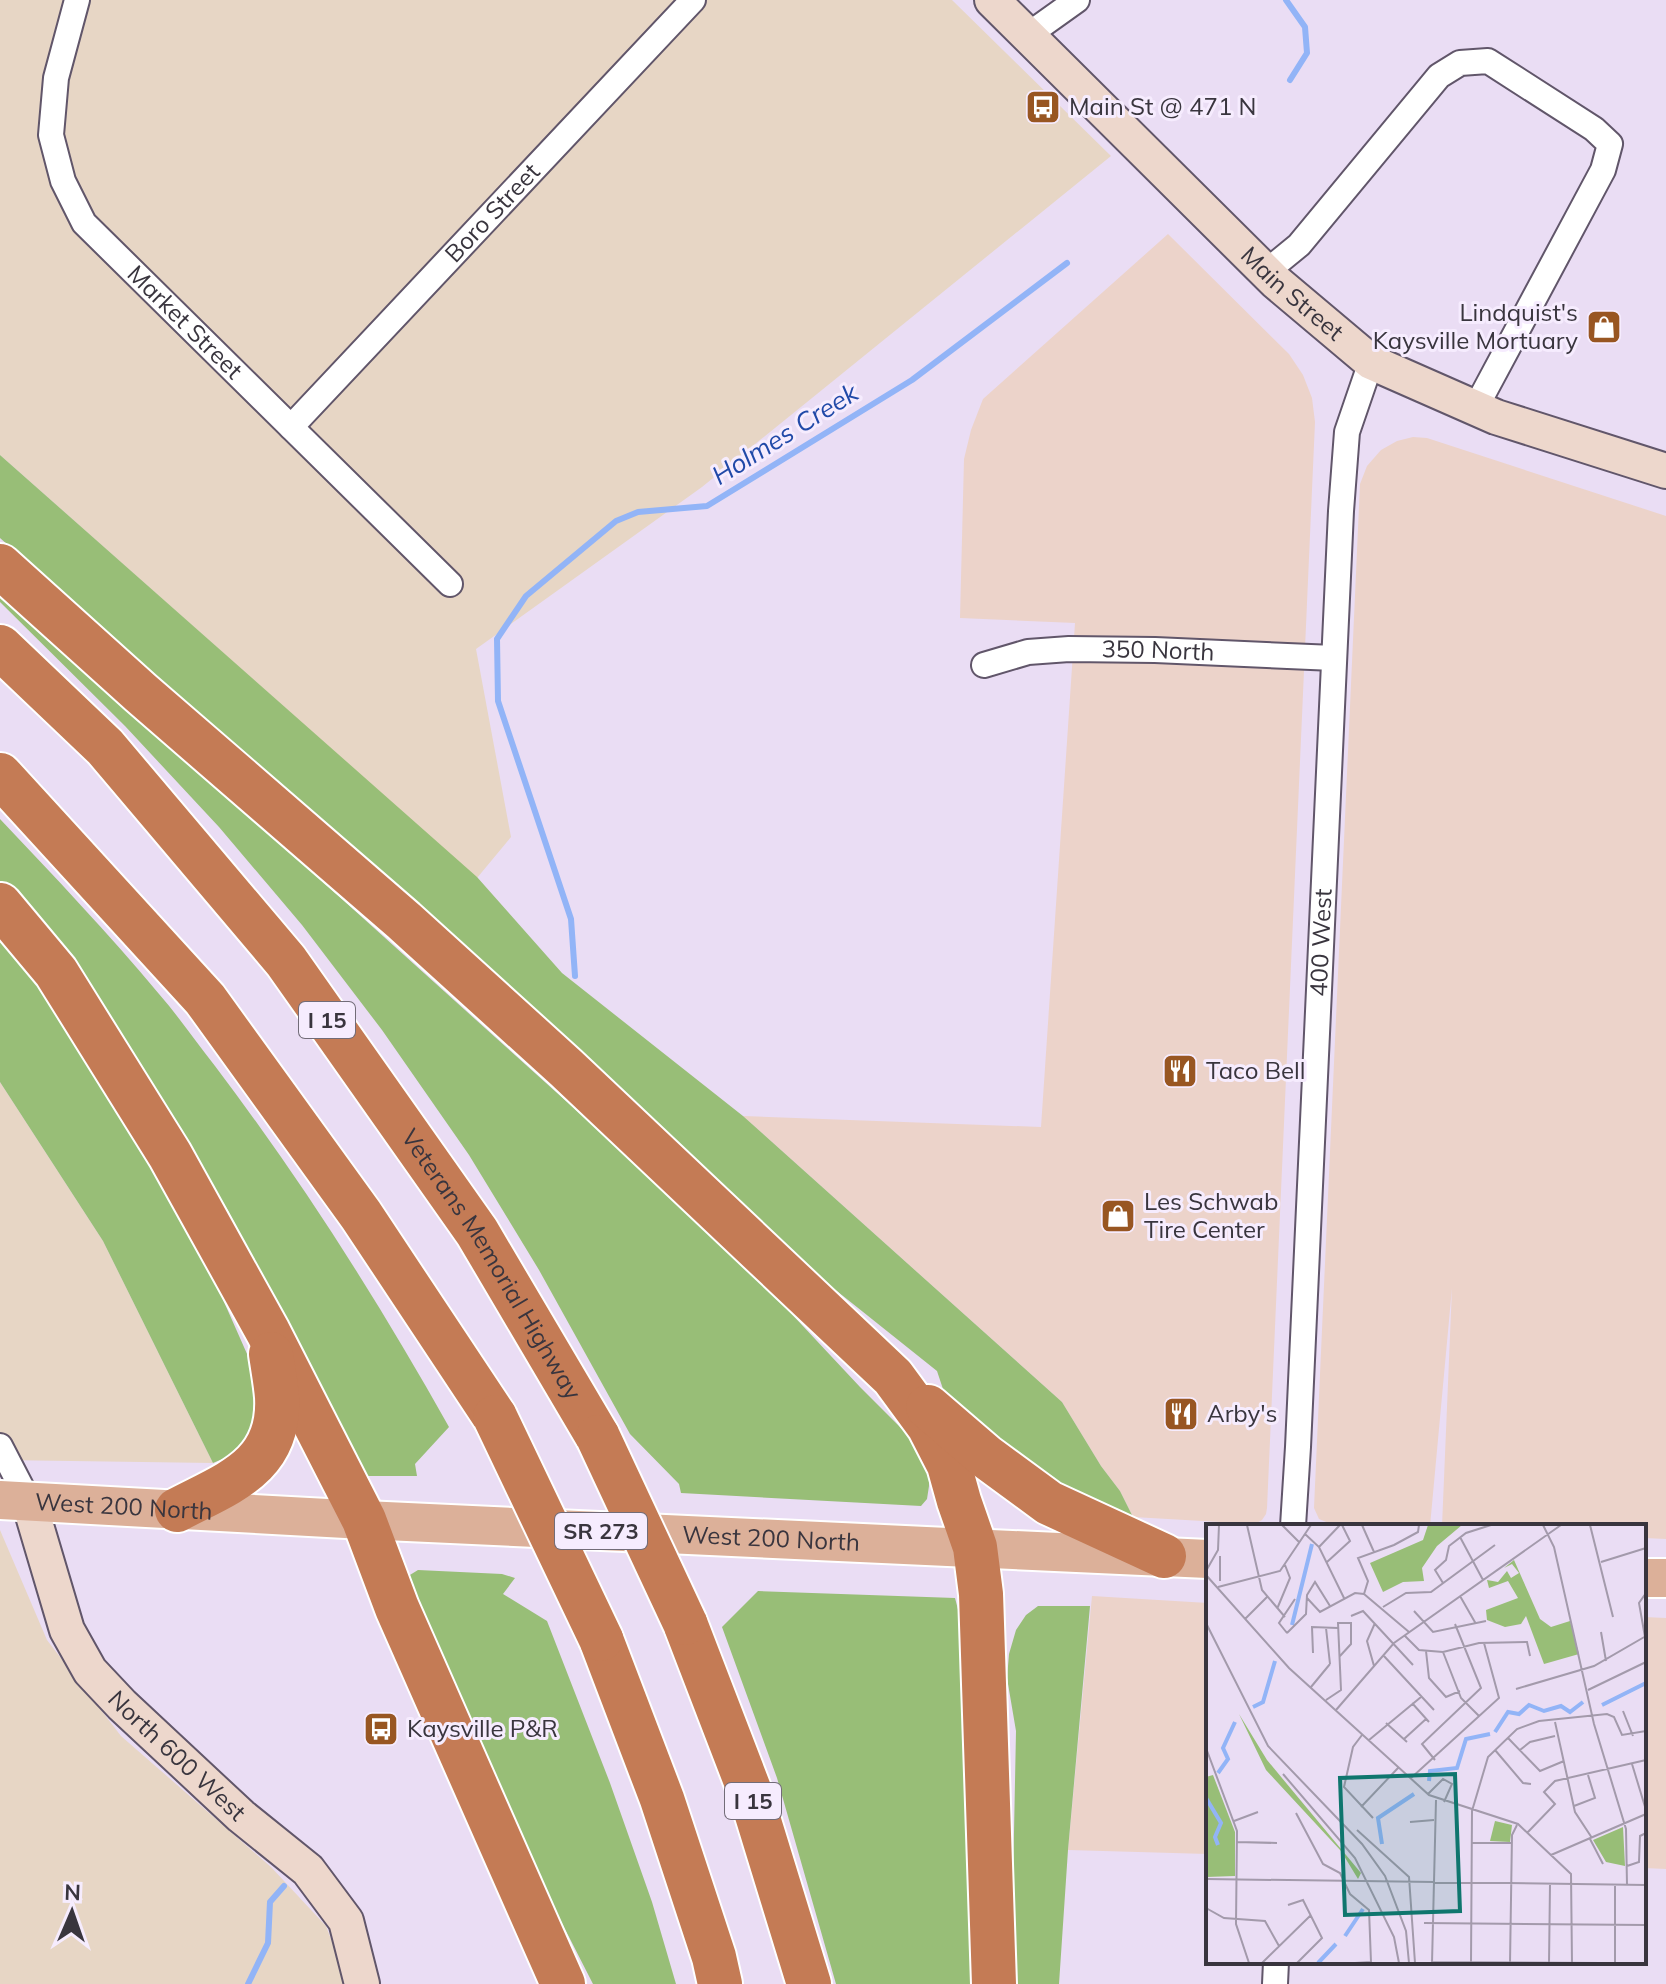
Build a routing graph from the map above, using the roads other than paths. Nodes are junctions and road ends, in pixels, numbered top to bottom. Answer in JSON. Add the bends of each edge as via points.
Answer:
{"nodes":[{"id":1,"x":77,"y":0,"type":"edge"},
{"id":2,"x":693,"y":0,"type":"edge"},
{"id":3,"x":992,"y":0,"type":"edge"},
{"id":4,"x":1077,"y":0,"type":"edge"},
{"id":5,"x":1028,"y":35,"type":"junction"},
{"id":6,"x":1266,"y":272,"type":"junction"},
{"id":7,"x":1371,"y":362,"type":"junction"},
{"id":8,"x":1475,"y":409,"type":"junction"},
{"id":9,"x":291,"y":427,"type":"junction"},
{"id":10,"x":1666,"y":471,"type":"edge"},
{"id":11,"x":0,"y":566,"type":"edge"},
{"id":12,"x":450,"y":584,"type":"dead end"},
{"id":13,"x":0,"y":647,"type":"edge"},
{"id":14,"x":1334,"y":658,"type":"junction"},
{"id":15,"x":984,"y":665,"type":"dead end"},
{"id":16,"x":0,"y":775,"type":"edge"},
{"id":17,"x":0,"y":905,"type":"edge"},
{"id":18,"x":268,"y":1332,"type":"junction"},
{"id":19,"x":893,"y":1377,"type":"junction"},
{"id":20,"x":0,"y":1446,"type":"edge"},
{"id":21,"x":15,"y":1501,"type":"edge"},
{"id":22,"x":177,"y":1510,"type":"junction"},
{"id":23,"x":364,"y":1520,"type":"junction"},
{"id":24,"x":1293,"y":1524,"type":"edge"},
{"id":25,"x":975,"y":1547,"type":"junction"},
{"id":26,"x":1164,"y":1556,"type":"junction"},
{"id":27,"x":1206,"y":1559,"type":"edge"},
{"id":28,"x":1276,"y":1964,"type":"edge"},
{"id":29,"x":362,"y":1984,"type":"edge"},
{"id":30,"x":563,"y":1984,"type":"edge"},
{"id":31,"x":720,"y":1984,"type":"edge"},
{"id":32,"x":809,"y":1984,"type":"edge"},
{"id":33,"x":994,"y":1984,"type":"edge"},
{"id":34,"x":1275,"y":1984,"type":"edge"}],
"edges":[{"from":1,"to":9,"type":"street","name":"Market Street","via":[[56,78],[51,135],[63,181],[84,223]]},
{"from":2,"to":9,"type":"street","name":"Boro Street"},
{"from":3,"to":5,"type":"main road","name":"Main Street"},
{"from":4,"to":5,"type":"street"},
{"from":5,"to":6,"type":"main road","name":"Main Street"},
{"from":6,"to":7,"type":"main road","name":"Main Street"},
{"from":6,"to":8,"type":"street","via":[[1299,245],[1439,76],[1460,63],[1488,61],[1594,129],[1610,144],[1603,170]]},
{"from":7,"to":8,"type":"main road","name":"Main Street"},
{"from":7,"to":14,"type":"street","name":"400 West","via":[[1347,432]]},
{"from":8,"to":10,"type":"main road","name":"Main Street"},
{"from":9,"to":12,"type":"street","name":"Market Street"},
{"from":11,"to":19,"type":"highway","via":[[566,1068]]},
{"from":13,"to":32,"type":"highway","name":"Veterans Memorial Highway","number":"I 15","bridge":true,"via":[[105,747],[286,961],[477,1232],[598,1437],[685,1623],[750,1792]]},
{"from":14,"to":15,"type":"street","name":"350 North","via":[[1069,649],[1028,652]]},
{"from":14,"to":24,"type":"street","name":"400 West"},
{"from":16,"to":31,"type":"highway","bridge":true,"via":[[205,999],[361,1215],[495,1417],[601,1639],[662,1799]]},
{"from":17,"to":18,"type":"highway","via":[[56,972],[105,1050]]},
{"from":18,"to":22,"type":"highway","via":[[277,1399],[266,1448],[238,1478]]},
{"from":18,"to":23,"type":"highway"},
{"from":19,"to":25,"type":"highway","via":[[929,1426],[949,1465]]},
{"from":19,"to":26,"type":"highway","via":[[1049,1503]]},
{"from":20,"to":21,"type":"street"},
{"from":21,"to":22,"type":"main road","name":"West 200 North"},
{"from":21,"to":29,"type":"main road","name":"North 600 West","via":[[67,1630],[90,1671],[241,1816],[308,1870],[346,1921]]},
{"from":22,"to":23,"type":"main road","name":"West 200 North"},
{"from":23,"to":25,"type":"main road","name":"West 200 North","number":"SR 273"},
{"from":23,"to":30,"type":"highway","via":[[397,1608]]},
{"from":25,"to":26,"type":"main road","name":"West 200 North","number":"SR 273"},
{"from":25,"to":33,"type":"highway","via":[[983,1605]]},
{"from":26,"to":27,"type":"main road","name":"West 200 North","number":"SR 273"},
{"from":28,"to":34,"type":"street"}]}
